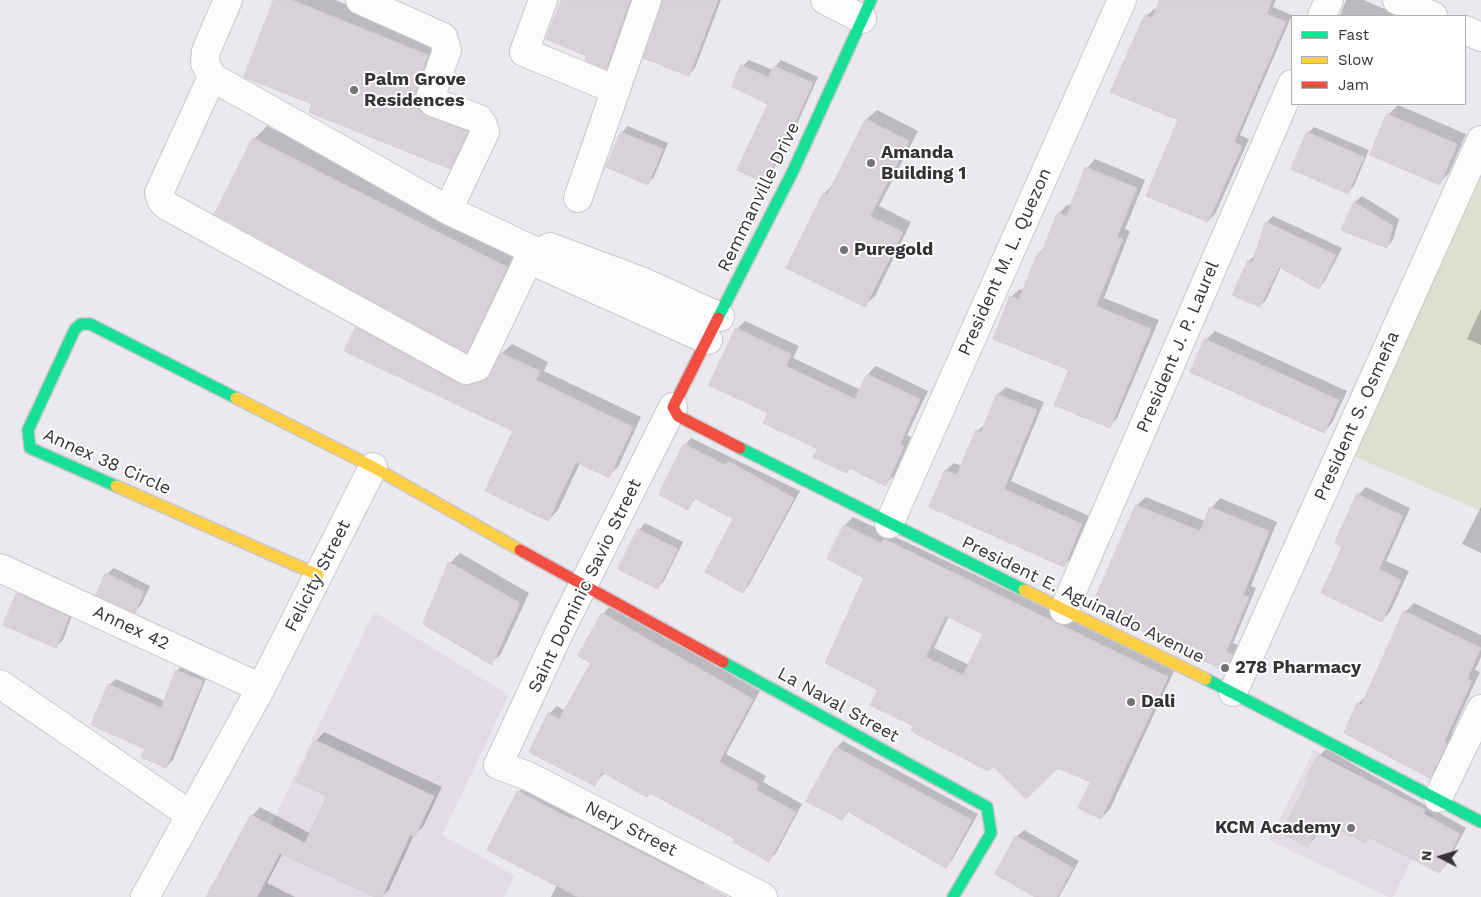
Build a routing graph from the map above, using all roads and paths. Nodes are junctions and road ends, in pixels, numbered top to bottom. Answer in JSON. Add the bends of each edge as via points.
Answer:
{"nodes":[{"id":1,"x":228,"y":0,"type":"edge"},
{"id":2,"x":360,"y":0,"type":"edge"},
{"id":3,"x":543,"y":0,"type":"edge"},
{"id":4,"x":647,"y":0,"type":"edge"},
{"id":5,"x":825,"y":0,"type":"edge"},
{"id":6,"x":1122,"y":0,"type":"edge"},
{"id":7,"x":1329,"y":0,"type":"edge"},
{"id":8,"x":1398,"y":0,"type":"edge"},
{"id":9,"x":867,"y":10,"type":"edge"},
{"id":10,"x":1322,"y":15,"type":"edge"},
{"id":11,"x":1431,"y":15,"type":"edge"},
{"id":12,"x":1466,"y":30,"type":"edge"},
{"id":13,"x":1481,"y":37,"type":"edge"},
{"id":14,"x":212,"y":77,"type":"junction"},
{"id":15,"x":1291,"y":86,"type":"edge"},
{"id":16,"x":616,"y":90,"type":"junction"},
{"id":17,"x":1481,"y":140,"type":"edge"},
{"id":18,"x":578,"y":198,"type":"dead end"},
{"id":19,"x":448,"y":210,"type":"junction"},
{"id":20,"x":536,"y":252,"type":"junction"},
{"id":21,"x":714,"y":328,"type":"junction"},
{"id":22,"x":673,"y":407,"type":"junction"},
{"id":23,"x":373,"y":467,"type":"junction"},
{"id":24,"x":889,"y":524,"type":"junction"},
{"id":25,"x":0,"y":568,"type":"edge"},
{"id":26,"x":318,"y":574,"type":"junction"},
{"id":27,"x":584,"y":586,"type":"junction"},
{"id":28,"x":1064,"y":610,"type":"junction"},
{"id":29,"x":0,"y":684,"type":"edge"},
{"id":30,"x":261,"y":688,"type":"junction"},
{"id":31,"x":1232,"y":692,"type":"junction"},
{"id":32,"x":1481,"y":709,"type":"edge"},
{"id":33,"x":498,"y":765,"type":"joint"},
{"id":34,"x":1438,"y":798,"type":"junction"},
{"id":35,"x":189,"y":814,"type":"junction"},
{"id":36,"x":1481,"y":822,"type":"edge"},
{"id":37,"x":736,"y":891,"type":"edge"},
{"id":38,"x":145,"y":897,"type":"edge"},
{"id":39,"x":763,"y":897,"type":"edge"},
{"id":40,"x":953,"y":897,"type":"edge"}],
"edges":[{"from":1,"to":14,"type":"street","via":[[206,51],[205,63]]},
{"from":2,"to":19,"type":"street","via":[[443,37],[447,50],[432,99],[479,119],[484,125],[484,132]]},
{"from":3,"to":16,"type":"street","via":[[524,52]]},
{"from":4,"to":16,"type":"street"},
{"from":5,"to":9,"type":"street"},
{"from":6,"to":24,"type":"street","name":"President M. L. Quezon"},
{"from":7,"to":10,"type":"street"},
{"from":8,"to":11,"type":"street"},
{"from":9,"to":21,"type":"street","name":"Remmanville Drive","via":[[793,171]]},
{"from":12,"to":13,"type":"street"},
{"from":14,"to":19,"type":"street"},
{"from":14,"to":20,"type":"street","via":[[159,193],[162,201],[466,370],[477,367]]},
{"from":15,"to":28,"type":"street","name":"President J. P. Laurel"},
{"from":16,"to":18,"type":"street"},
{"from":17,"to":31,"type":"street","name":"President S. Osmeña"},
{"from":19,"to":20,"type":"street"},
{"from":20,"to":21,"type":"street","via":[[550,248],[612,283]]},
{"from":21,"to":22,"type":"street","name":"Remmanville Drive"},
{"from":22,"to":24,"type":"street","name":"President E. Aguinaldo Avenue","via":[[678,416]]},
{"from":22,"to":27,"type":"street","name":"Saint Dominic Savio Street"},
{"from":23,"to":26,"type":"street","name":"Felicity Street"},
{"from":23,"to":26,"type":"street","name":"Annex 38 Circle","via":[[90,324],[81,324],[75,329],[28,430],[30,448]]},
{"from":23,"to":27,"type":"street"},
{"from":24,"to":28,"type":"street","name":"President E. Aguinaldo Avenue"},
{"from":25,"to":30,"type":"street","name":"Annex 42"},
{"from":26,"to":30,"type":"street","name":"Felicity Street"},
{"from":27,"to":33,"type":"street","name":"Saint Dominic Savio Street"},
{"from":27,"to":40,"type":"street","name":"La Naval Street","via":[[987,807],[991,833]]},
{"from":28,"to":31,"type":"street","name":"President E. Aguinaldo Avenue"},
{"from":29,"to":35,"type":"street"},
{"from":30,"to":35,"type":"street","name":"Felicity Street"},
{"from":31,"to":34,"type":"street","name":"President E. Aguinaldo Avenue"},
{"from":32,"to":34,"type":"street"},
{"from":33,"to":37,"type":"street","name":"Nery Street","via":[[528,776]]},
{"from":34,"to":36,"type":"street","name":"President E. Aguinaldo Avenue"},
{"from":35,"to":38,"type":"street","name":"Felicity Street"},
{"from":37,"to":39,"type":"street","name":"Nery Street"}]}
